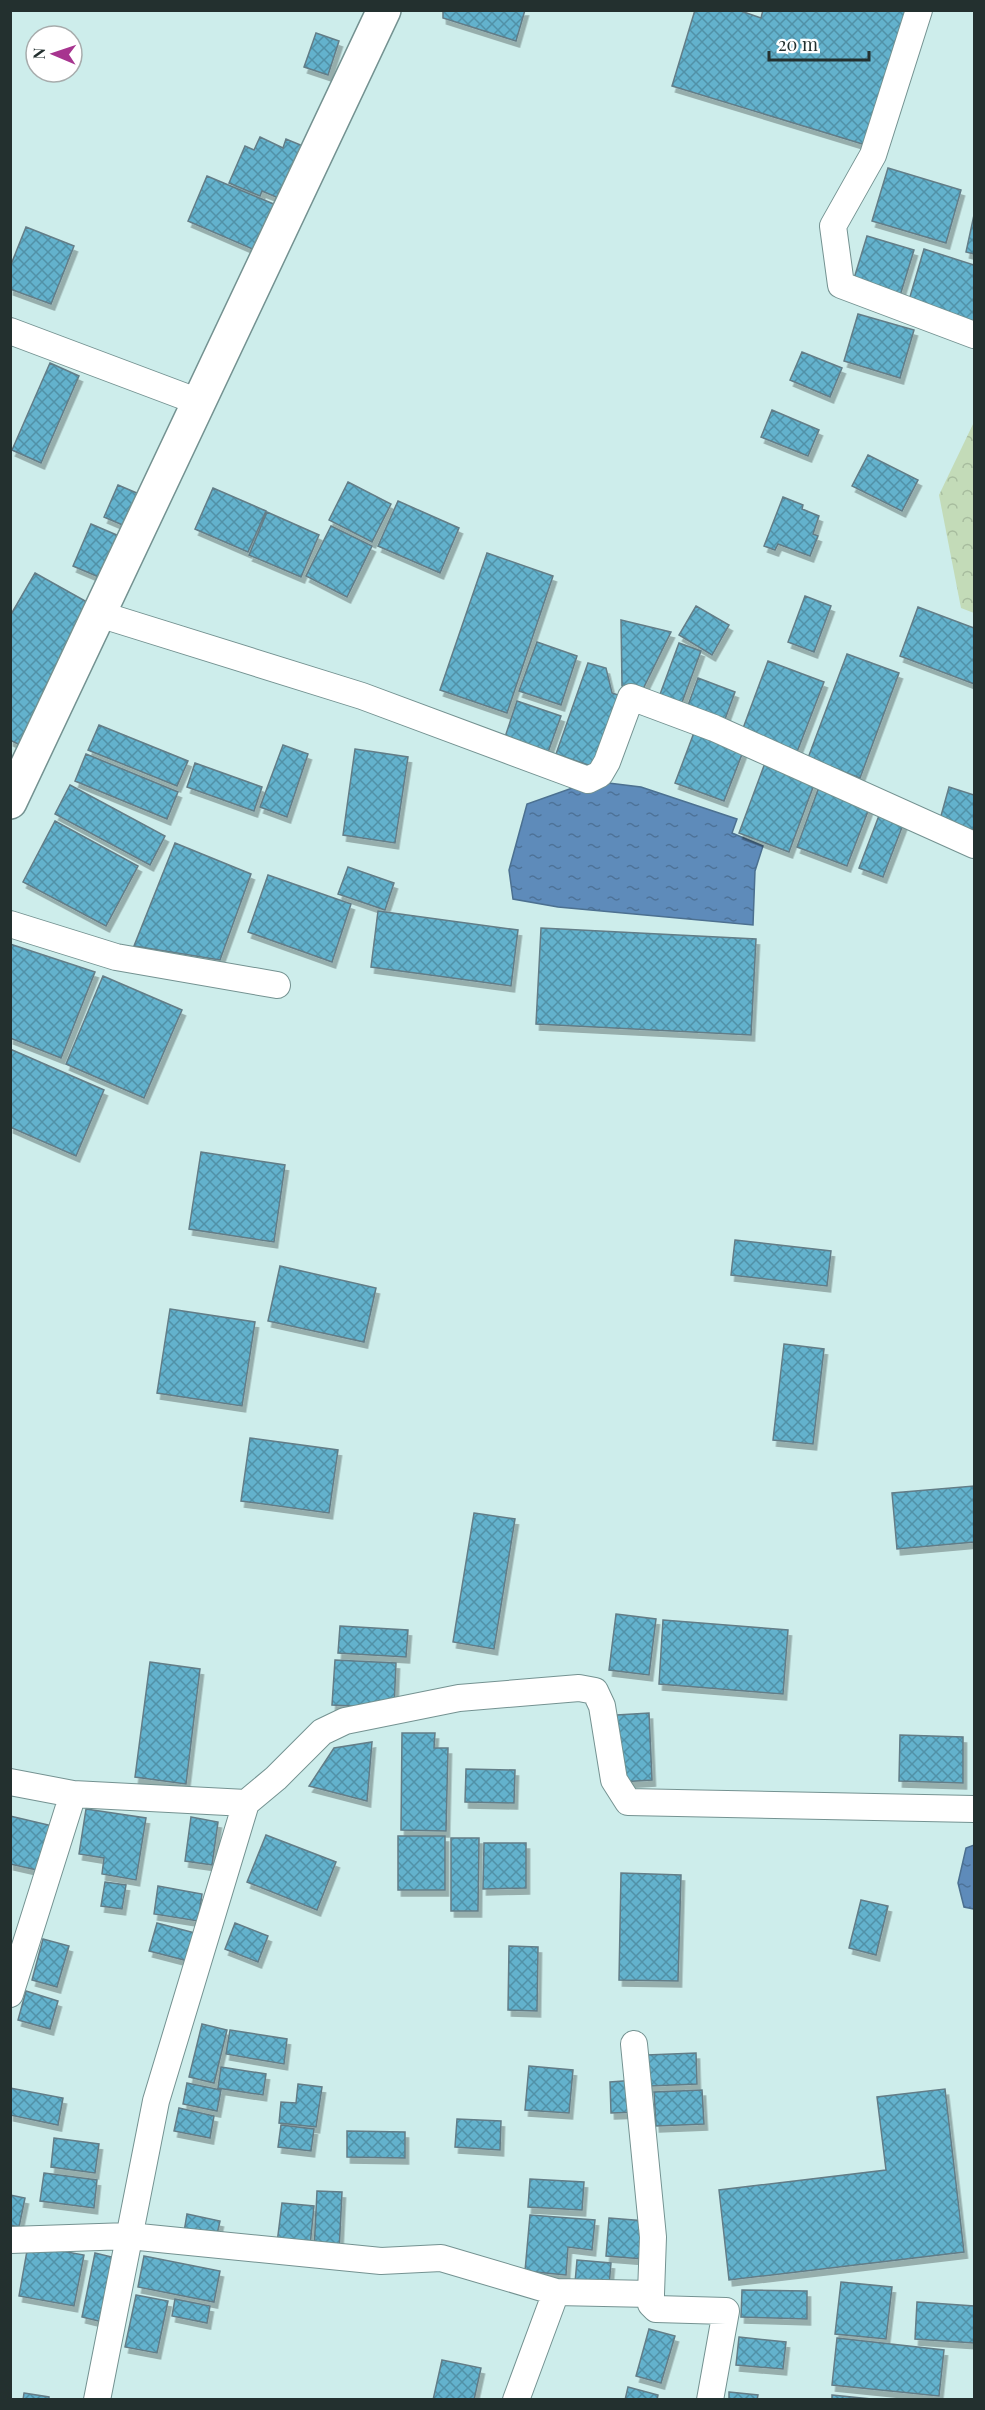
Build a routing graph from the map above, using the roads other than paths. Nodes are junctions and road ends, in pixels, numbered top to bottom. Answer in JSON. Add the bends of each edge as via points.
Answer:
{"nodes":[{"id":1,"x":384,"y":10,"type":"edge"},
{"id":2,"x":920,"y":10,"type":"edge"},
{"id":3,"x":10,"y":331,"type":"edge"},
{"id":4,"x":975,"y":335,"type":"edge"},
{"id":5,"x":199,"y":402,"type":"junction"},
{"id":6,"x":99,"y":614,"type":"junction"},
{"id":7,"x":10,"y":802,"type":"edge"},
{"id":8,"x":975,"y":845,"type":"edge"},
{"id":9,"x":10,"y":924,"type":"edge"},
{"id":10,"x":277,"y":985,"type":"dead end"},
{"id":11,"x":10,"y":1782,"type":"edge"},
{"id":12,"x":73,"y":1794,"type":"junction"},
{"id":13,"x":246,"y":1803,"type":"junction"},
{"id":14,"x":975,"y":1809,"type":"edge"},
{"id":15,"x":10,"y":1994,"type":"edge"},
{"id":16,"x":634,"y":2044,"type":"dead end"},
{"id":17,"x":129,"y":2236,"type":"junction"},
{"id":18,"x":10,"y":2240,"type":"edge"},
{"id":19,"x":556,"y":2292,"type":"junction"},
{"id":20,"x":651,"y":2294,"type":"junction"},
{"id":21,"x":97,"y":2400,"type":"edge"},
{"id":22,"x":516,"y":2400,"type":"edge"},
{"id":23,"x":710,"y":2400,"type":"edge"}],
"edges":[{"from":1,"to":5,"type":"main road"},
{"from":2,"to":4,"type":"street","via":[[873,155],[833,226],[841,285]]},
{"from":3,"to":5,"type":"street"},
{"from":5,"to":6,"type":"main road"},
{"from":6,"to":7,"type":"main road"},
{"from":6,"to":8,"type":"street","via":[[362,696],[588,780],[600,774],[607,762],[631,697],[714,728]]},
{"from":9,"to":10,"type":"street","via":[[116,957]]},
{"from":11,"to":12,"type":"street"},
{"from":12,"to":13,"type":"street"},
{"from":12,"to":15,"type":"street"},
{"from":13,"to":14,"type":"street","via":[[322,1732],[345,1721],[459,1698],[579,1688],[595,1691],[602,1706],[614,1780],[628,1802]]},
{"from":13,"to":17,"type":"street","via":[[156,2102]]},
{"from":16,"to":20,"type":"street","via":[[653,2237]]},
{"from":17,"to":18,"type":"street"},
{"from":17,"to":19,"type":"street","via":[[381,2261],[441,2258]]},
{"from":17,"to":21,"type":"street"},
{"from":19,"to":20,"type":"street"},
{"from":19,"to":22,"type":"street"},
{"from":20,"to":23,"type":"street","via":[[651,2304],[656,2309],[726,2311]]}]}
